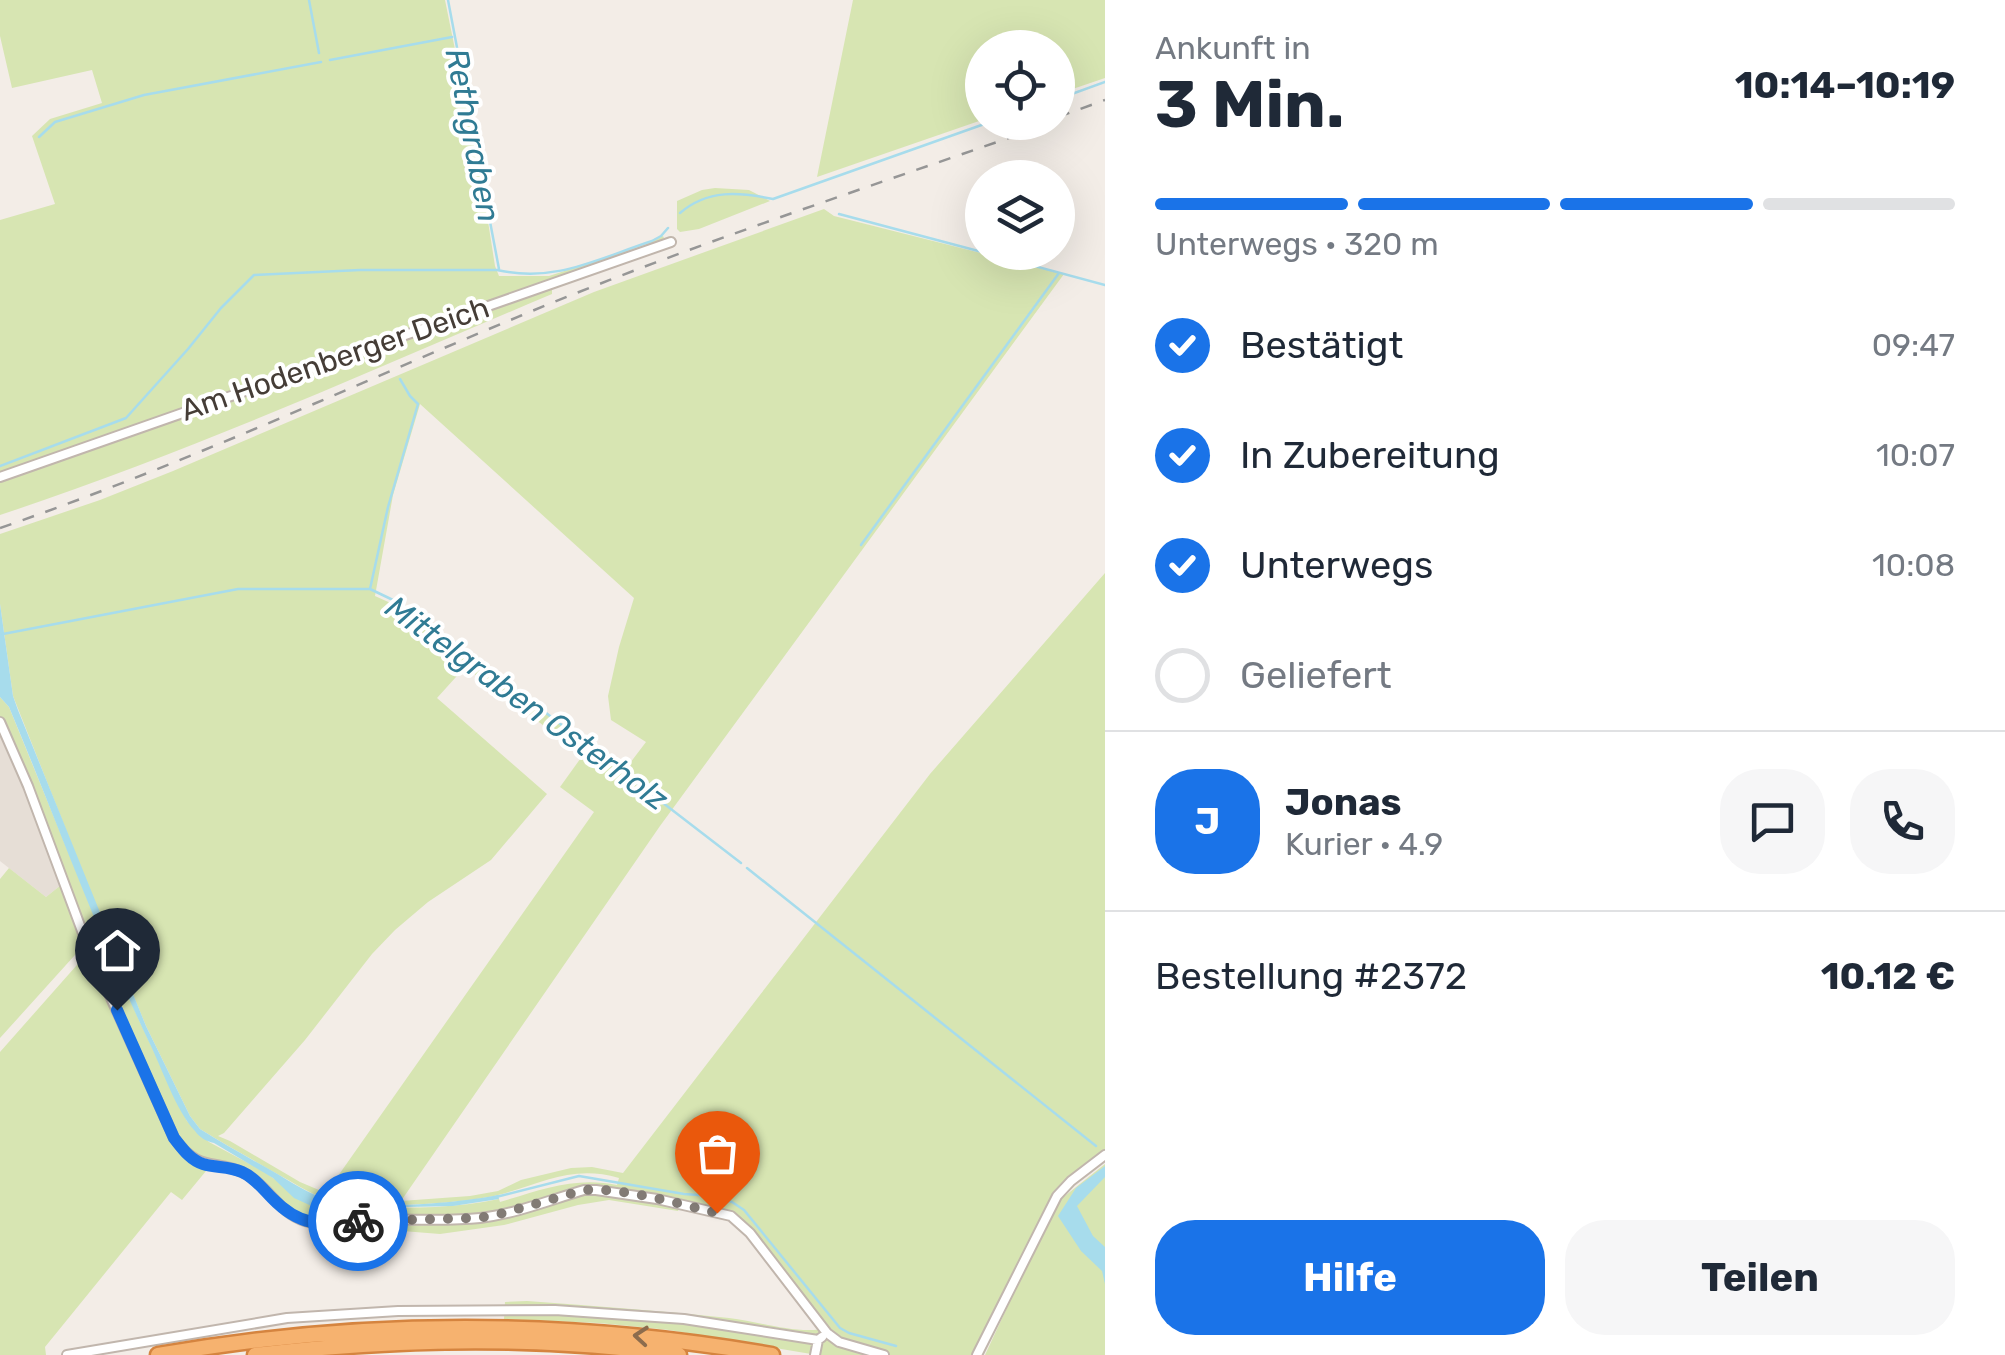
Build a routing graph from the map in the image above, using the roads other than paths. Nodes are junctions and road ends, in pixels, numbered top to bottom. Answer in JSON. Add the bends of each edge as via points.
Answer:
{"nodes":[{"id":1,"x":671,"y":242,"type":"dead end"},
{"id":2,"x":0,"y":476,"type":"edge"},
{"id":3,"x":0,"y":722,"type":"edge"},
{"id":4,"x":1105,"y":1154,"type":"edge"},
{"id":5,"x":828,"y":1332,"type":"junction"},
{"id":6,"x":818,"y":1340,"type":"junction"},
{"id":7,"x":66,"y":1355,"type":"edge"},
{"id":8,"x":158,"y":1355,"type":"edge"},
{"id":9,"x":254,"y":1355,"type":"edge"},
{"id":10,"x":679,"y":1355,"type":"edge"},
{"id":11,"x":772,"y":1355,"type":"edge"},
{"id":12,"x":815,"y":1355,"type":"edge"},
{"id":13,"x":884,"y":1355,"type":"edge"},
{"id":14,"x":977,"y":1355,"type":"edge"}],
"edges":[{"from":1,"to":2,"type":"street","name":"Am Hodenberger Deich"},
{"from":3,"to":5,"type":"street","via":[[88,947],[174,1138],[188,1155],[243,1172],[287,1212],[319,1224],[479,1218],[584,1190],[731,1216]]},
{"from":4,"to":14,"type":"street","via":[[1057,1196]]},
{"from":5,"to":6,"type":"street"},
{"from":5,"to":13,"type":"street","via":[[839,1342]]},
{"from":6,"to":7,"type":"street","via":[[629,1315],[398,1311],[287,1318]]},
{"from":6,"to":12,"type":"street"},
{"from":11,"to":8,"type":"highway","one_way":true,"via":[[658,1338],[488,1326],[300,1335]]},
{"from":9,"to":10,"type":"highway","via":[[485,1341]]}]}
